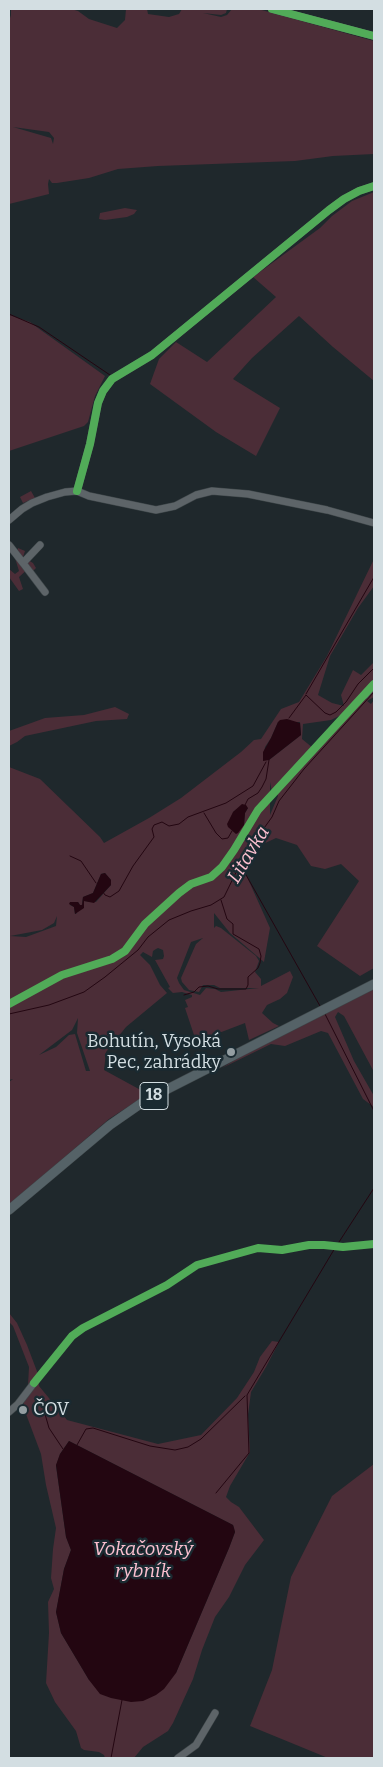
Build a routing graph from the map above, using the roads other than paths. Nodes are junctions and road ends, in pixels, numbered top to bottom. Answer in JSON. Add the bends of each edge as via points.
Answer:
{"nodes":[{"id":1,"x":272,"y":9,"type":"edge"},
{"id":2,"x":374,"y":36,"type":"edge"},
{"id":3,"x":374,"y":186,"type":"edge"},
{"id":4,"x":78,"y":491,"type":"junction"},
{"id":5,"x":9,"y":520,"type":"edge"},
{"id":6,"x":374,"y":523,"type":"edge"},
{"id":7,"x":9,"y":545,"type":"edge"},
{"id":8,"x":40,"y":545,"type":"dead end"},
{"id":9,"x":23,"y":563,"type":"junction"},
{"id":10,"x":45,"y":592,"type":"dead end"},
{"id":11,"x":374,"y":684,"type":"edge"},
{"id":12,"x":365,"y":695,"type":"dead end"},
{"id":13,"x":374,"y":984,"type":"edge"},
{"id":14,"x":9,"y":1210,"type":"edge"},
{"id":15,"x":34,"y":1383,"type":"dead end"},
{"id":16,"x":9,"y":1412,"type":"edge"},
{"id":17,"x":215,"y":1714,"type":"dead end"},
{"id":18,"x":178,"y":1758,"type":"edge"}],
"edges":[{"from":1,"to":2,"type":"street"},
{"from":3,"to":4,"type":"street","via":[[337,205],[152,355],[112,379],[102,391],[98,403]]},
{"from":4,"to":5,"type":"street","via":[[40,500]]},
{"from":4,"to":6,"type":"street","via":[[156,510],[175,506],[204,492],[229,492],[327,510]]},
{"from":7,"to":9,"type":"street"},
{"from":8,"to":9,"type":"street"},
{"from":9,"to":10,"type":"street"},
{"from":11,"to":12,"type":"street"},
{"from":13,"to":14,"type":"main road","number":"18","via":[[125,1113]]},
{"from":15,"to":16,"type":"street"},
{"from":17,"to":18,"type":"street","via":[[196,1745]]}]}
